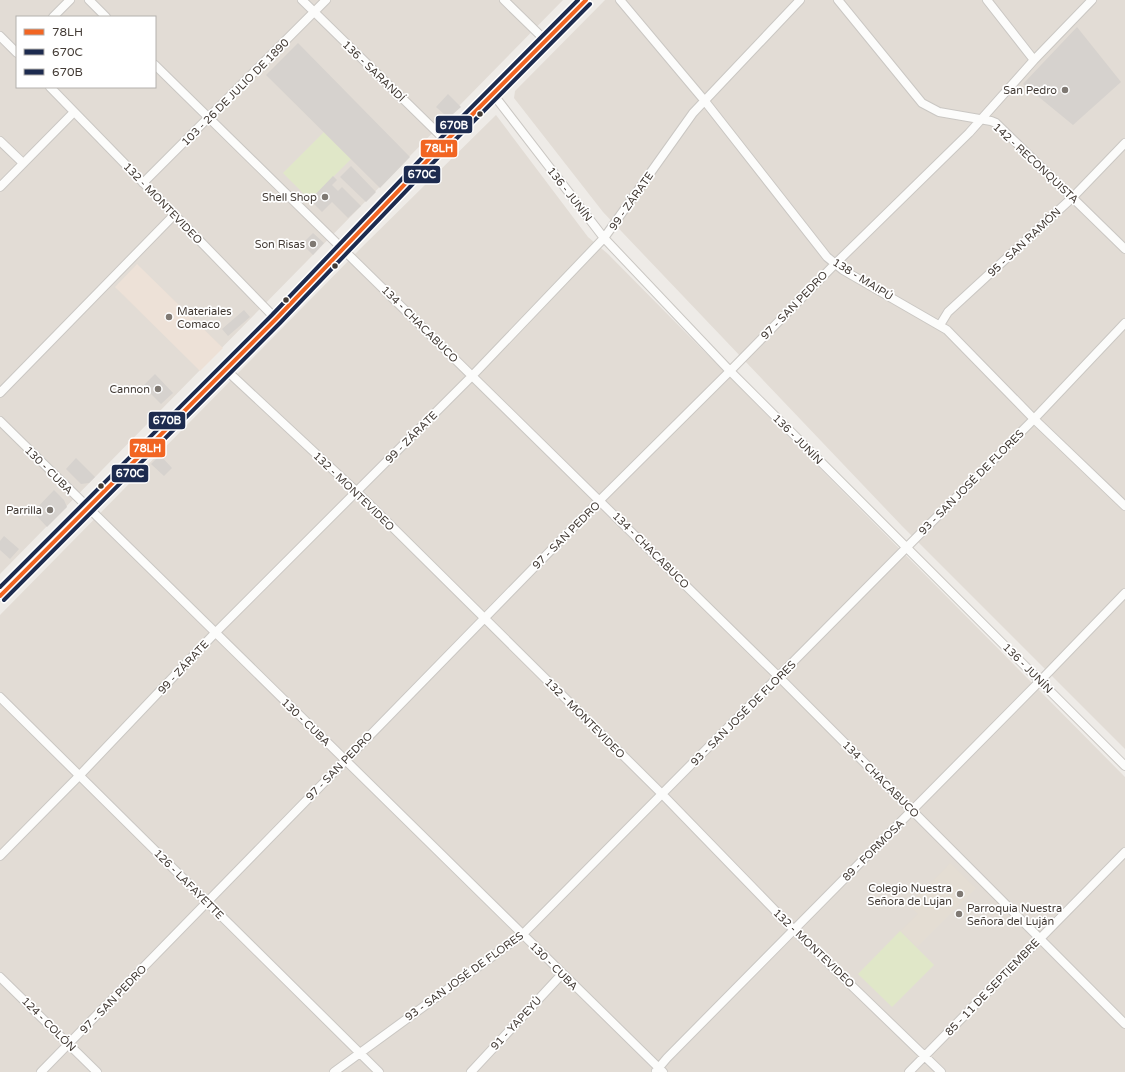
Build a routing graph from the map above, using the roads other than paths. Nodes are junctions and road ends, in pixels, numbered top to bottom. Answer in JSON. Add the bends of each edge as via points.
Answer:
{"nodes":[{"id":1,"x":70,"y":0,"type":"edge"},
{"id":2,"x":89,"y":0,"type":"edge"},
{"id":3,"x":302,"y":0,"type":"edge"},
{"id":4,"x":326,"y":0,"type":"edge"},
{"id":5,"x":504,"y":0,"type":"edge"},
{"id":6,"x":586,"y":0,"type":"edge"},
{"id":7,"x":620,"y":0,"type":"edge"},
{"id":8,"x":800,"y":0,"type":"edge"},
{"id":9,"x":838,"y":0,"type":"edge"},
{"id":10,"x":987,"y":0,"type":"edge"},
{"id":11,"x":1092,"y":0,"type":"edge"},
{"id":12,"x":314,"y":12,"type":"junction"},
{"id":13,"x":54,"y":16,"type":"edge"},
{"id":14,"x":105,"y":16,"type":"edge"},
{"id":15,"x":0,"y":36,"type":"edge"},
{"id":16,"x":545,"y":40,"type":"junction"},
{"id":17,"x":16,"y":52,"type":"edge"},
{"id":18,"x":1034,"y":60,"type":"junction"},
{"id":19,"x":156,"y":66,"type":"edge"},
{"id":20,"x":51,"y":88,"type":"edge"},
{"id":21,"x":493,"y":94,"type":"junction"},
{"id":22,"x":704,"y":100,"type":"junction"},
{"id":23,"x":74,"y":112,"type":"junction"},
{"id":24,"x":209,"y":118,"type":"junction"},
{"id":25,"x":981,"y":119,"type":"junction"},
{"id":26,"x":0,"y":140,"type":"edge"},
{"id":27,"x":446,"y":141,"type":"junction"},
{"id":28,"x":1125,"y":143,"type":"edge"},
{"id":29,"x":23,"y":163,"type":"junction"},
{"id":30,"x":143,"y":183,"type":"junction"},
{"id":31,"x":0,"y":187,"type":"edge"},
{"id":32,"x":1072,"y":197,"type":"junction"},
{"id":33,"x":174,"y":215,"type":"junction"},
{"id":34,"x":604,"y":238,"type":"junction"},
{"id":35,"x":343,"y":248,"type":"junction"},
{"id":36,"x":1125,"y":249,"type":"edge"},
{"id":37,"x":835,"y":264,"type":"junction"},
{"id":38,"x":276,"y":319,"type":"junction"},
{"id":39,"x":1125,"y":324,"type":"edge"},
{"id":40,"x":940,"y":325,"type":"junction"},
{"id":41,"x":225,"y":369,"type":"junction"},
{"id":42,"x":730,"y":371,"type":"junction"},
{"id":43,"x":472,"y":376,"type":"junction"},
{"id":44,"x":0,"y":393,"type":"edge"},
{"id":45,"x":1034,"y":419,"type":"junction"},
{"id":46,"x":0,"y":421,"type":"edge"},
{"id":47,"x":357,"y":492,"type":"junction"},
{"id":48,"x":600,"y":500,"type":"junction"},
{"id":49,"x":1125,"y":506,"type":"edge"},
{"id":50,"x":88,"y":508,"type":"junction"},
{"id":51,"x":906,"y":546,"type":"junction"},
{"id":52,"x":1125,"y":593,"type":"edge"},
{"id":53,"x":0,"y":596,"type":"edge"},
{"id":54,"x":484,"y":618,"type":"junction"},
{"id":55,"x":215,"y":633,"type":"junction"},
{"id":56,"x":779,"y":677,"type":"junction"},
{"id":57,"x":1040,"y":681,"type":"junction"},
{"id":58,"x":0,"y":697,"type":"edge"},
{"id":59,"x":345,"y":760,"type":"junction"},
{"id":60,"x":1125,"y":766,"type":"edge"},
{"id":61,"x":80,"y":776,"type":"junction"},
{"id":62,"x":662,"y":794,"type":"junction"},
{"id":63,"x":912,"y":810,"type":"junction"},
{"id":64,"x":1125,"y":852,"type":"edge"},
{"id":65,"x":0,"y":856,"type":"edge"},
{"id":66,"x":207,"y":902,"type":"junction"},
{"id":67,"x":794,"y":930,"type":"junction"},
{"id":68,"x":523,"y":934,"type":"junction"},
{"id":69,"x":1040,"y":937,"type":"junction"},
{"id":70,"x":562,"y":974,"type":"junction"},
{"id":71,"x":0,"y":977,"type":"edge"},
{"id":72,"x":1125,"y":1024,"type":"edge"},
{"id":73,"x":69,"y":1044,"type":"junction"},
{"id":74,"x":359,"y":1054,"type":"junction"},
{"id":75,"x":925,"y":1056,"type":"junction"},
{"id":76,"x":659,"y":1071,"type":"edge"},
{"id":77,"x":41,"y":1072,"type":"edge"},
{"id":78,"x":97,"y":1072,"type":"edge"},
{"id":79,"x":334,"y":1072,"type":"edge"},
{"id":80,"x":379,"y":1072,"type":"edge"},
{"id":81,"x":471,"y":1072,"type":"edge"},
{"id":82,"x":909,"y":1072,"type":"edge"},
{"id":83,"x":941,"y":1072,"type":"edge"}],
"edges":[{"from":1,"to":13,"type":"street"},
{"from":2,"to":14,"type":"street"},
{"from":3,"to":12,"type":"street","name":"136 - SARANDÍ"},
{"from":4,"to":12,"type":"street","name":"103 - 26 DE JULIO DE 1890"},
{"from":5,"to":16,"type":"street"},
{"from":6,"to":16,"type":"street"},
{"from":7,"to":22,"type":"street","name":"138 - MAIPÚ"},
{"from":8,"to":22,"type":"street","name":"99 - ZÁRATE"},
{"from":9,"to":25,"type":"street","name":"142 - RECONQUISTA","via":[[922,103],[939,112]]},
{"from":10,"to":18,"type":"street"},
{"from":11,"to":18,"type":"street","name":"97 - SAN PEDRO"},
{"from":12,"to":24,"type":"street","name":"103 - 26 DE JULIO DE 1890"},
{"from":12,"to":27,"type":"street","name":"136 - SARANDÍ"},
{"from":15,"to":17,"type":"street"},
{"from":16,"to":21,"type":"street"},
{"from":18,"to":25,"type":"street","name":"97 - SAN PEDRO"},
{"from":19,"to":24,"type":"street","name":"134 - CHACABUCO"},
{"from":20,"to":23,"type":"street","name":"132 - MONTEVIDEO"},
{"from":21,"to":27,"type":"street"},
{"from":21,"to":34,"type":"street","name":"136 - JUNÍN"},
{"from":22,"to":34,"type":"street","name":"99 - ZÁRATE"},
{"from":22,"to":37,"type":"street","name":"138 - MAIPÚ","via":[[822,251]]},
{"from":23,"to":29,"type":"street"},
{"from":23,"to":30,"type":"street","name":"132 - MONTEVIDEO"},
{"from":24,"to":30,"type":"street","name":"103 - 26 DE JULIO DE 1890"},
{"from":24,"to":35,"type":"street","name":"134 - CHACABUCO"},
{"from":25,"to":32,"type":"street","name":"142 - RECONQUISTA","via":[[996,123]]},
{"from":25,"to":37,"type":"street","name":"97 - SAN PEDRO"},
{"from":26,"to":29,"type":"street"},
{"from":27,"to":35,"type":"street"},
{"from":28,"to":32,"type":"street","name":"95 - SAN RAMÓN"},
{"from":29,"to":31,"type":"street"},
{"from":30,"to":33,"type":"street","name":"132 - MONTEVIDEO"},
{"from":32,"to":36,"type":"street","name":"142 - RECONQUISTA"},
{"from":32,"to":40,"type":"street","name":"95 - SAN RAMÓN","via":[[948,312]]},
{"from":33,"to":38,"type":"street","name":"132 - MONTEVIDEO"},
{"from":33,"to":44,"type":"street"},
{"from":34,"to":42,"type":"street","name":"136 - JUNÍN"},
{"from":34,"to":43,"type":"street","name":"99 - ZÁRATE"},
{"from":35,"to":38,"type":"street"},
{"from":35,"to":43,"type":"street","name":"134 - CHACABUCO"},
{"from":37,"to":40,"type":"street","name":"138 - MAIPÚ"},
{"from":37,"to":42,"type":"street","name":"97 - SAN PEDRO"},
{"from":38,"to":41,"type":"street"},
{"from":39,"to":45,"type":"street","name":"93 - SAN JOSÉ DE FLORES"},
{"from":40,"to":45,"type":"street","name":"138 - MAIPÚ"},
{"from":41,"to":47,"type":"street","name":"132 - MONTEVIDEO"},
{"from":41,"to":50,"type":"street"},
{"from":42,"to":48,"type":"street","name":"97 - SAN PEDRO"},
{"from":42,"to":51,"type":"street","name":"136 - JUNÍN"},
{"from":43,"to":47,"type":"street","name":"99 - ZÁRATE"},
{"from":43,"to":48,"type":"street","name":"134 - CHACABUCO"},
{"from":45,"to":49,"type":"street","name":"138 - MAIPÚ"},
{"from":45,"to":51,"type":"street","name":"93 - SAN JOSÉ DE FLORES"},
{"from":46,"to":50,"type":"street","name":"130 - CUBA"},
{"from":47,"to":54,"type":"street","name":"132 - MONTEVIDEO"},
{"from":47,"to":55,"type":"street","name":"99 - ZÁRATE"},
{"from":48,"to":54,"type":"street","name":"97 - SAN PEDRO"},
{"from":48,"to":56,"type":"street","name":"134 - CHACABUCO"},
{"from":50,"to":53,"type":"street"},
{"from":50,"to":55,"type":"street","name":"130 - CUBA"},
{"from":51,"to":56,"type":"street","name":"93 - SAN JOSÉ DE FLORES"},
{"from":51,"to":57,"type":"street","name":"136 - JUNÍN"},
{"from":52,"to":57,"type":"street","name":"89 - FORMOSA"},
{"from":54,"to":59,"type":"street","name":"97 - SAN PEDRO"},
{"from":54,"to":62,"type":"street","name":"132 - MONTEVIDEO"},
{"from":55,"to":59,"type":"street","name":"130 - CUBA"},
{"from":55,"to":61,"type":"street","name":"99 - ZÁRATE"},
{"from":56,"to":62,"type":"street","name":"93 - SAN JOSÉ DE FLORES"},
{"from":56,"to":63,"type":"street","name":"134 - CHACABUCO"},
{"from":57,"to":60,"type":"street","name":"136 - JUNÍN"},
{"from":57,"to":63,"type":"street","name":"89 - FORMOSA"},
{"from":58,"to":61,"type":"street","name":"126 - LAFAYETTE"},
{"from":59,"to":66,"type":"street","name":"97 - SAN PEDRO"},
{"from":59,"to":68,"type":"street","name":"130 - CUBA"},
{"from":61,"to":65,"type":"street","name":"99 - ZÁRATE"},
{"from":61,"to":66,"type":"street","name":"126 - LAFAYETTE"},
{"from":62,"to":67,"type":"street","name":"132 - MONTEVIDEO"},
{"from":62,"to":68,"type":"street","name":"93 - SAN JOSÉ DE FLORES"},
{"from":63,"to":67,"type":"street","name":"89 - FORMOSA"},
{"from":63,"to":69,"type":"street","name":"134 - CHACABUCO"},
{"from":64,"to":69,"type":"street","name":"85 - 11 DE SEPTIEMBRE"},
{"from":66,"to":73,"type":"street","name":"97 - SAN PEDRO"},
{"from":66,"to":74,"type":"street","name":"126 - LAFAYETTE"},
{"from":67,"to":75,"type":"street","name":"132 - MONTEVIDEO"},
{"from":67,"to":76,"type":"street","name":"89 - FORMOSA"},
{"from":68,"to":70,"type":"street","name":"130 - CUBA"},
{"from":68,"to":74,"type":"street","name":"93 - SAN JOSÉ DE FLORES"},
{"from":69,"to":72,"type":"street","name":"134 - CHACABUCO"},
{"from":69,"to":75,"type":"street","name":"85 - 11 DE SEPTIEMBRE"},
{"from":70,"to":76,"type":"street","name":"130 - CUBA"},
{"from":70,"to":81,"type":"street","name":"91 - YAPEYÚ"},
{"from":71,"to":73,"type":"street","name":"124 - COLÓN"},
{"from":73,"to":77,"type":"street","name":"97 - SAN PEDRO"},
{"from":73,"to":78,"type":"street","name":"124 - COLÓN"},
{"from":74,"to":79,"type":"street","name":"93 - SAN JOSÉ DE FLORES"},
{"from":74,"to":80,"type":"street","name":"126 - LAFAYETTE"},
{"from":75,"to":82,"type":"street","name":"85 - 11 DE SEPTIEMBRE"},
{"from":75,"to":83,"type":"street","name":"132 - MONTEVIDEO"}]}
